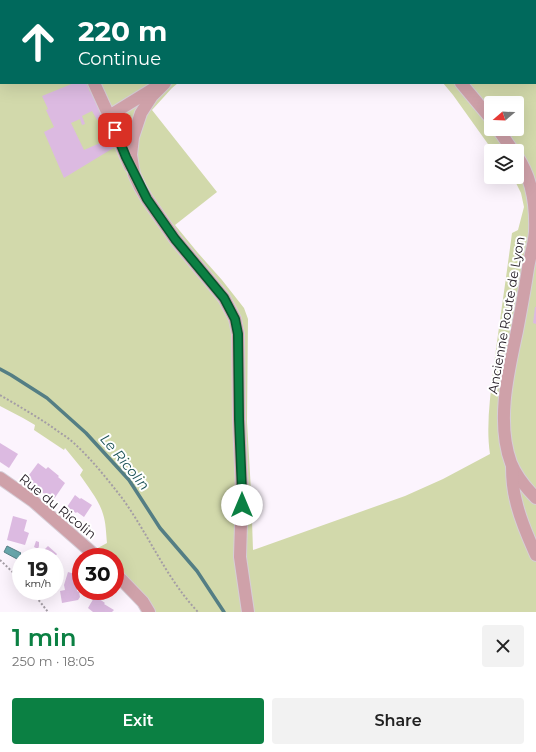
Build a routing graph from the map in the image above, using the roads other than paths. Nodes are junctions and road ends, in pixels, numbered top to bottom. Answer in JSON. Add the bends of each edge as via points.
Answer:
{"nodes":[{"id":1,"x":94,"y":84,"type":"edge"},
{"id":2,"x":162,"y":84,"type":"edge"},
{"id":3,"x":163,"y":84,"type":"edge"},
{"id":4,"x":462,"y":84,"type":"edge"},
{"id":5,"x":484,"y":111,"type":"edge"},
{"id":6,"x":109,"y":116,"type":"junction"},
{"id":7,"x":524,"y":169,"type":"edge"},
{"id":8,"x":134,"y":174,"type":"junction"},
{"id":9,"x":512,"y":465,"type":"junction"},
{"id":10,"x":0,"y":478,"type":"edge"},
{"id":11,"x":536,"y":498,"type":"edge"},
{"id":12,"x":87,"y":548,"type":"edge"},
{"id":13,"x":536,"y":555,"type":"edge"},
{"id":14,"x":124,"y":582,"type":"edge"},
{"id":15,"x":149,"y":612,"type":"edge"},
{"id":16,"x":248,"y":612,"type":"edge"}],
"edges":[{"from":1,"to":6,"type":"street"},
{"from":2,"to":6,"type":"street"},
{"from":3,"to":8,"type":"street","via":[[141,113],[133,137],[131,155]]},
{"from":4,"to":5,"type":"street"},
{"from":6,"to":8,"type":"street"},
{"from":7,"to":9,"type":"street","name":"Ancienne Route de Lyon","via":[[532,193],[535,233],[506,388],[505,437]]},
{"from":8,"to":16,"type":"street","via":[[147,199],[175,239],[224,298],[235,319],[238,334],[242,492],[240,556]]},
{"from":9,"to":11,"type":"street","name":"Ancienne Route de Lyon"},
{"from":9,"to":13,"type":"street","via":[[515,500]]},
{"from":10,"to":12,"type":"street","name":"Rue du Ricolin","via":[[32,501]]},
{"from":14,"to":15,"type":"street"}]}
